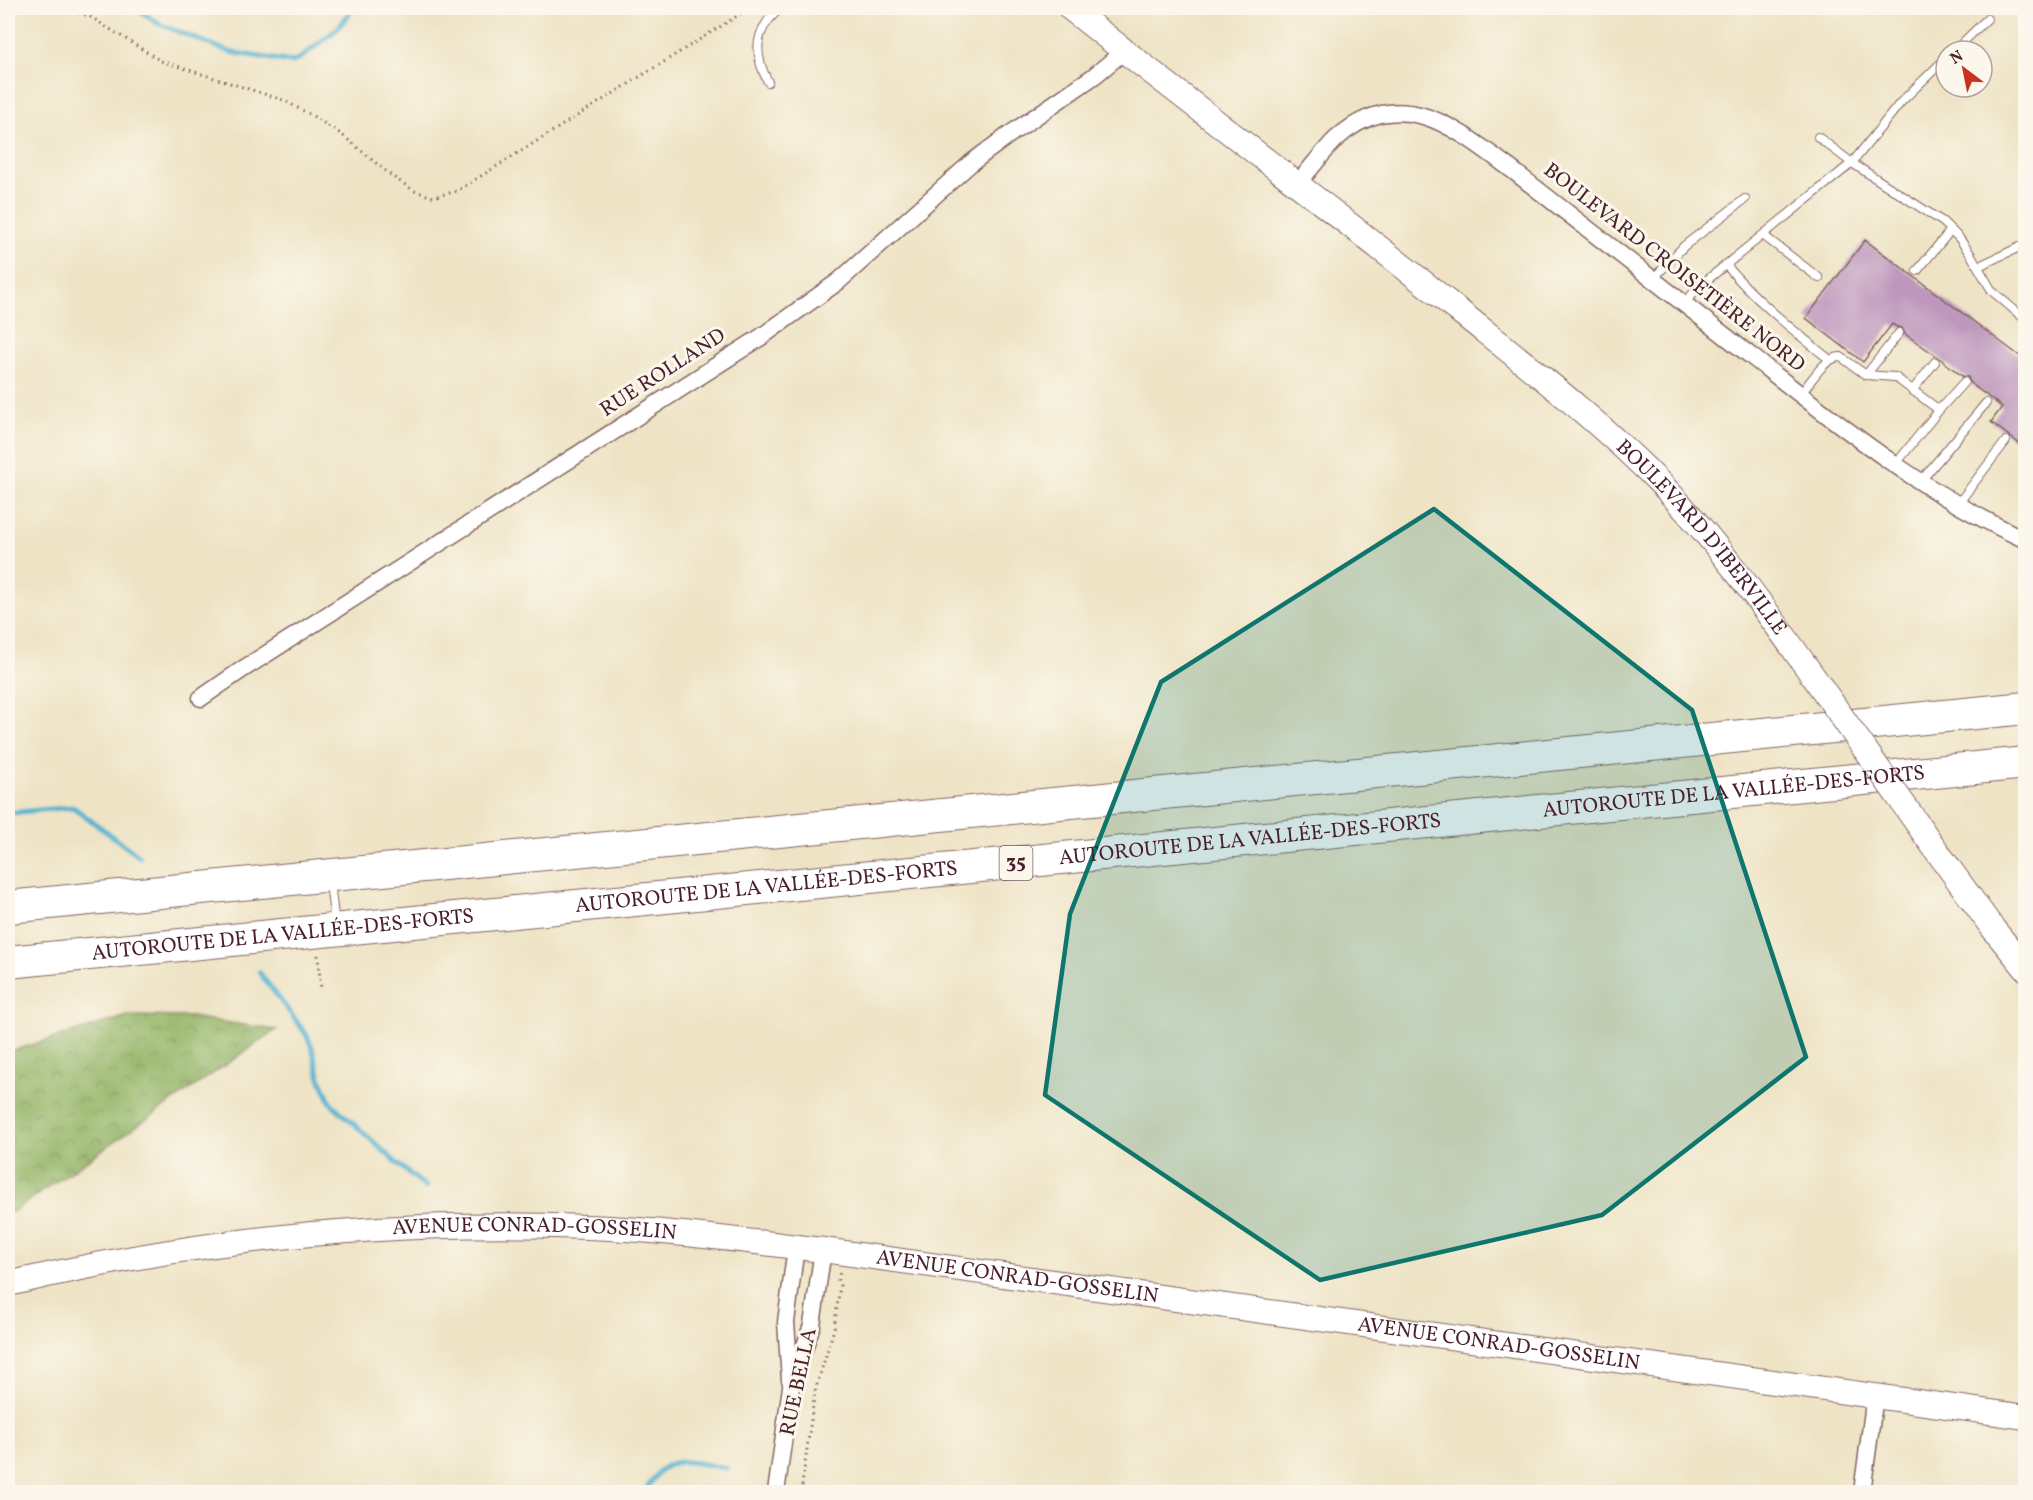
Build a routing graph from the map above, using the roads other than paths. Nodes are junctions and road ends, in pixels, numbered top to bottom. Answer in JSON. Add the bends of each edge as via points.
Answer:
{"nodes":[{"id":1,"x":781,"y":8,"type":"edge"},
{"id":2,"x":1070,"y":8,"type":"edge"},
{"id":3,"x":1987,"y":19,"type":"dead end"},
{"id":4,"x":1966,"y":39,"type":"edge"},
{"id":5,"x":1123,"y":50,"type":"junction"},
{"id":6,"x":1934,"y":70,"type":"edge"},
{"id":7,"x":768,"y":82,"type":"dead end"},
{"id":8,"x":1818,"y":137,"type":"dead end"},
{"id":9,"x":1852,"y":163,"type":"junction"},
{"id":10,"x":1297,"y":184,"type":"junction"},
{"id":11,"x":1745,"y":200,"type":"dead end"},
{"id":12,"x":1951,"y":230,"type":"junction"},
{"id":13,"x":1764,"y":236,"type":"junction"},
{"id":14,"x":2025,"y":244,"type":"edge"},
{"id":15,"x":1726,"y":265,"type":"junction"},
{"id":16,"x":1979,"y":266,"type":"junction"},
{"id":17,"x":1917,"y":271,"type":"dead end"},
{"id":18,"x":1819,"y":278,"type":"dead end"},
{"id":19,"x":1652,"y":280,"type":"junction"},
{"id":20,"x":1683,"y":304,"type":"junction"},
{"id":21,"x":2025,"y":320,"type":"edge"},
{"id":22,"x":1899,"y":333,"type":"dead end"},
{"id":23,"x":1830,"y":360,"type":"junction"},
{"id":24,"x":1935,"y":362,"type":"dead end"},
{"id":25,"x":1866,"y":375,"type":"junction"},
{"id":26,"x":1964,"y":382,"type":"dead end"},
{"id":27,"x":1912,"y":391,"type":"junction"},
{"id":28,"x":1800,"y":395,"type":"junction"},
{"id":29,"x":1986,"y":403,"type":"dead end"},
{"id":30,"x":1939,"y":410,"type":"junction"},
{"id":31,"x":2006,"y":441,"type":"dead end"},
{"id":32,"x":1895,"y":465,"type":"junction"},
{"id":33,"x":1920,"y":482,"type":"junction"},
{"id":34,"x":1957,"y":505,"type":"junction"},
{"id":35,"x":2025,"y":540,"type":"edge"},
{"id":36,"x":201,"y":698,"type":"dead end"},
{"id":37,"x":2025,"y":708,"type":"edge"},
{"id":38,"x":2025,"y":763,"type":"edge"},
{"id":39,"x":330,"y":875,"type":"junction"},
{"id":40,"x":8,"y":907,"type":"edge"},
{"id":41,"x":326,"y":931,"type":"junction"},
{"id":42,"x":8,"y":962,"type":"edge"},
{"id":43,"x":2025,"y":969,"type":"edge"},
{"id":44,"x":796,"y":1246,"type":"junction"},
{"id":45,"x":823,"y":1250,"type":"junction"},
{"id":46,"x":8,"y":1284,"type":"edge"},
{"id":47,"x":790,"y":1387,"type":"junction"},
{"id":48,"x":1875,"y":1396,"type":"junction"},
{"id":49,"x":2025,"y":1417,"type":"edge"},
{"id":50,"x":776,"y":1492,"type":"edge"},
{"id":51,"x":1862,"y":1492,"type":"edge"}],
"edges":[{"from":1,"to":7,"type":"lane","via":[[764,25],[760,37],[760,66]]},
{"from":2,"to":5,"type":"street","name":"BOULEVARD D'IBERVILLE"},
{"from":3,"to":4,"type":"lane"},
{"from":5,"to":10,"type":"street","name":"BOULEVARD D'IBERVILLE"},
{"from":5,"to":36,"type":"street","name":"RUE ROLLAND","via":[[1094,76],[971,163],[839,281],[782,323]]},
{"from":6,"to":9,"type":"lane","via":[[1901,102]]},
{"from":8,"to":9,"type":"lane"},
{"from":9,"to":12,"type":"lane"},
{"from":9,"to":13,"type":"lane"},
{"from":10,"to":19,"type":"street","name":"BOULEVARD CROISETIÈRE NORD","via":[[1330,145],[1354,126],[1386,114],[1426,116],[1466,136]]},
{"from":10,"to":43,"type":"street","name":"BOULEVARD D'IBERVILLE","bridge":true,"via":[[1568,398],[1680,504],[1730,562]]},
{"from":11,"to":19,"type":"lane","via":[[1684,246]]},
{"from":12,"to":16,"type":"lane"},
{"from":12,"to":17,"type":"lane"},
{"from":13,"to":15,"type":"lane"},
{"from":13,"to":18,"type":"lane"},
{"from":14,"to":16,"type":"lane"},
{"from":15,"to":20,"type":"lane"},
{"from":15,"to":23,"type":"lane","via":[[1786,324]]},
{"from":16,"to":21,"type":"lane","via":[[1992,291]]},
{"from":19,"to":20,"type":"street","name":"BOULEVARD CROISETIÈRE NORD"},
{"from":20,"to":28,"type":"street","name":"BOULEVARD CROISETIÈRE NORD"},
{"from":22,"to":25,"type":"lane"},
{"from":23,"to":25,"type":"lane","via":[[1841,357]]},
{"from":23,"to":28,"type":"lane"},
{"from":24,"to":27,"type":"lane"},
{"from":25,"to":27,"type":"lane","via":[[1895,378]]},
{"from":26,"to":30,"type":"lane"},
{"from":27,"to":30,"type":"lane"},
{"from":28,"to":32,"type":"street","name":"BOULEVARD CROISETIÈRE NORD"},
{"from":29,"to":33,"type":"lane"},
{"from":30,"to":32,"type":"lane"},
{"from":31,"to":34,"type":"lane"},
{"from":32,"to":33,"type":"street","name":"BOULEVARD CROISETIÈRE NORD"},
{"from":33,"to":34,"type":"street","name":"BOULEVARD CROISETIÈRE NORD"},
{"from":34,"to":35,"type":"street","name":"BOULEVARD CROISETIÈRE NORD"},
{"from":37,"to":39,"type":"highway"},
{"from":38,"to":41,"type":"highway","name":"AUTOROUTE DE LA VALLÉE-DES-FORTS","number":"35"},
{"from":39,"to":40,"type":"highway"},
{"from":39,"to":41,"type":"lane"},
{"from":41,"to":42,"type":"highway","name":"AUTOROUTE DE LA VALLÉE-DES-FORTS","number":"35"},
{"from":44,"to":45,"type":"street","name":"AVENUE CONRAD-GOSSELIN"},
{"from":44,"to":46,"type":"street","name":"AVENUE CONRAD-GOSSELIN","via":[[590,1227],[435,1227],[293,1236],[194,1248]]},
{"from":44,"to":47,"type":"street","name":"RUE BELLA","via":[[786,1322]]},
{"from":45,"to":47,"type":"street","name":"RUE BELLA","via":[[812,1325]]},
{"from":45,"to":48,"type":"street","name":"AVENUE CONRAD-GOSSELIN"},
{"from":47,"to":50,"type":"street","name":"RUE BELLA"},
{"from":48,"to":49,"type":"street","name":"AVENUE CONRAD-GOSSELIN"},
{"from":48,"to":51,"type":"street"}]}
